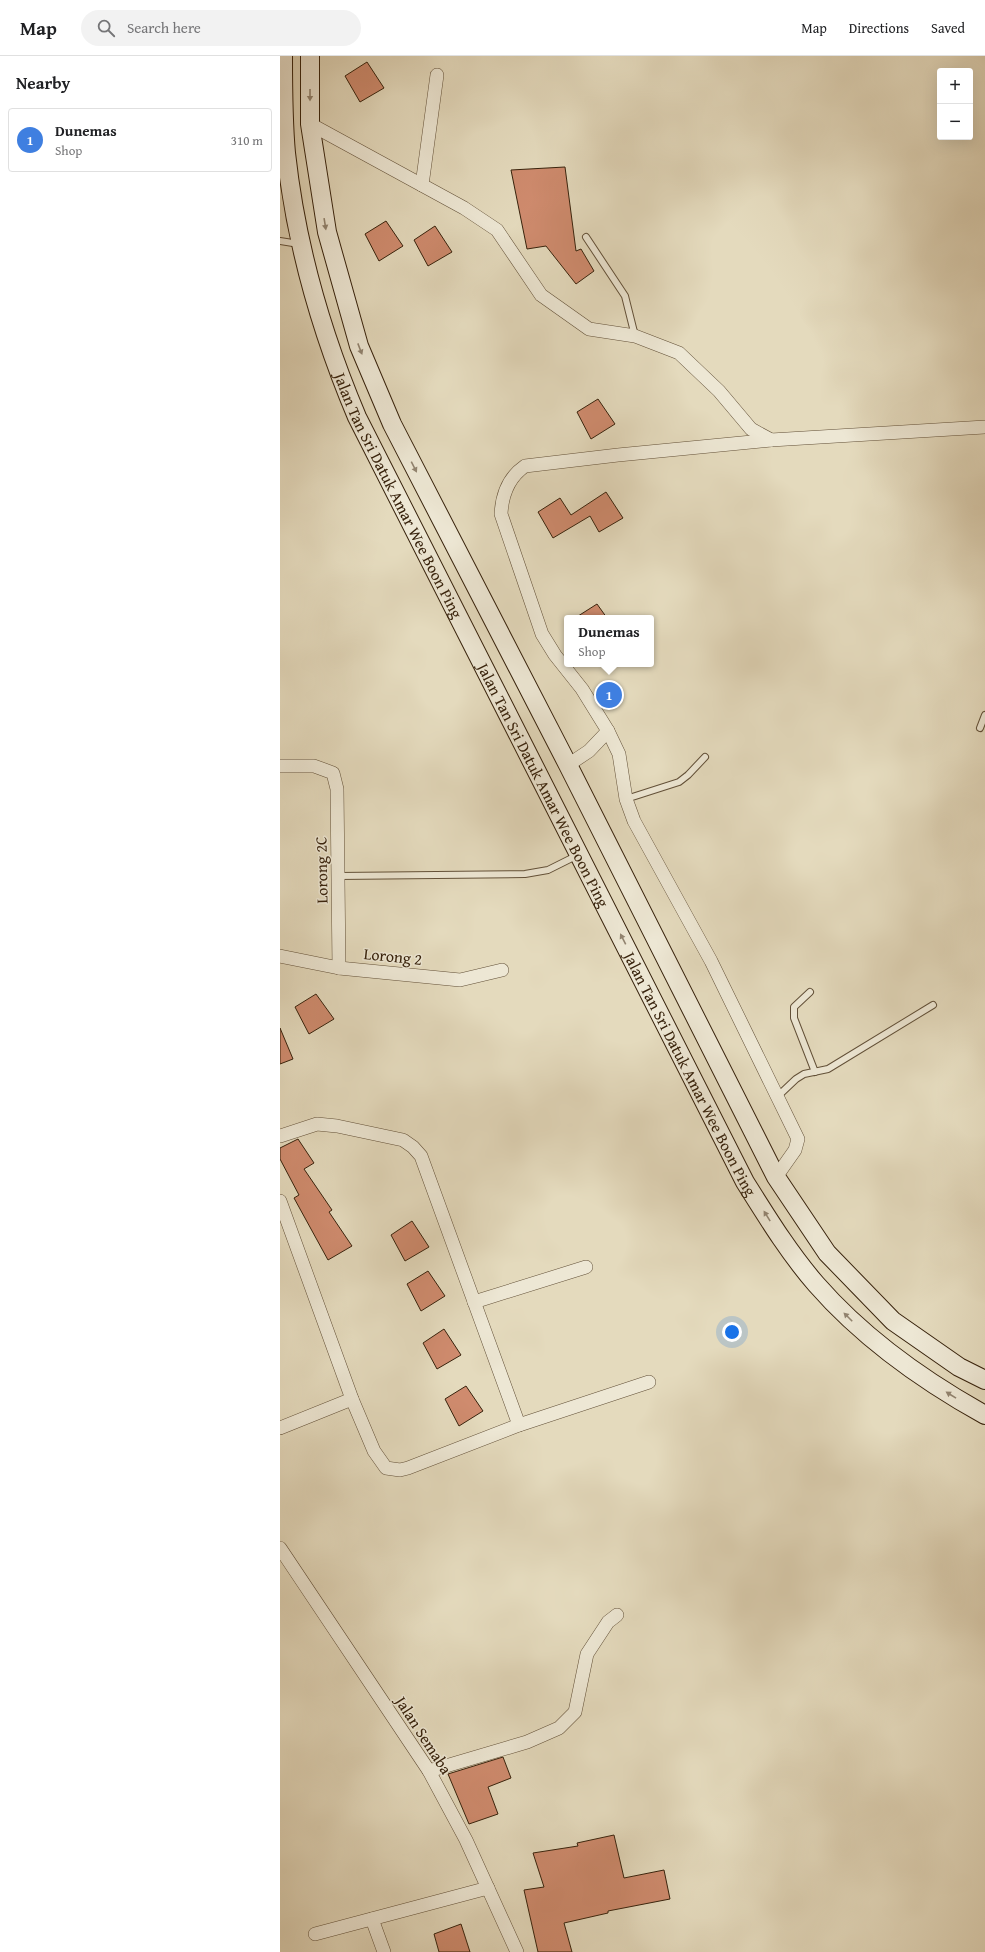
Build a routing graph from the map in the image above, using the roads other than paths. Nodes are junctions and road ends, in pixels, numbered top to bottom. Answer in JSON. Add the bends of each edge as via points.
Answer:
{"nodes":[{"id":1,"x":283,"y":56,"type":"edge"},
{"id":2,"x":310,"y":56,"type":"edge"},
{"id":3,"x":437,"y":75,"type":"dead end"},
{"id":4,"x":282,"y":119,"type":"edge"},
{"id":5,"x":310,"y":124,"type":"junction"},
{"id":6,"x":422,"y":185,"type":"junction"},
{"id":7,"x":586,"y":237,"type":"dead end"},
{"id":8,"x":280,"y":241,"type":"edge"},
{"id":9,"x":300,"y":245,"type":"junction"},
{"id":10,"x":635,"y":336,"type":"junction"},
{"id":11,"x":985,"y":427,"type":"edge"},
{"id":12,"x":771,"y":440,"type":"junction"},
{"id":13,"x":564,"y":666,"type":"edge"},
{"id":14,"x":565,"y":667,"type":"edge"},
{"id":15,"x":985,"y":714,"type":"edge"},
{"id":16,"x":980,"y":728,"type":"dead end"},
{"id":17,"x":608,"y":731,"type":"junction"},
{"id":18,"x":705,"y":756,"type":"dead end"},
{"id":19,"x":568,"y":765,"type":"junction"},
{"id":20,"x":280,"y":766,"type":"edge"},
{"id":21,"x":626,"y":799,"type":"junction"},
{"id":22,"x":580,"y":855,"type":"junction"},
{"id":23,"x":338,"y":876,"type":"junction"},
{"id":24,"x":280,"y":956,"type":"edge"},
{"id":25,"x":339,"y":968,"type":"junction"},
{"id":26,"x":502,"y":970,"type":"dead end"},
{"id":27,"x":810,"y":992,"type":"dead end"},
{"id":28,"x":933,"y":1005,"type":"dead end"},
{"id":29,"x":815,"y":1072,"type":"junction"},
{"id":30,"x":778,"y":1096,"type":"junction"},
{"id":31,"x":280,"y":1136,"type":"edge"},
{"id":32,"x":776,"y":1177,"type":"junction"},
{"id":33,"x":281,"y":1208,"type":"edge"},
{"id":34,"x":586,"y":1267,"type":"dead end"},
{"id":35,"x":474,"y":1302,"type":"junction"},
{"id":36,"x":985,"y":1380,"type":"edge"},
{"id":37,"x":648,"y":1382,"type":"dead end"},
{"id":38,"x":352,"y":1399,"type":"junction"},
{"id":39,"x":985,"y":1415,"type":"edge"},
{"id":40,"x":519,"y":1425,"type":"junction"},
{"id":41,"x":280,"y":1428,"type":"edge"},
{"id":42,"x":280,"y":1548,"type":"edge"},
{"id":43,"x":617,"y":1616,"type":"dead end"},
{"id":44,"x":429,"y":1772,"type":"junction"},
{"id":45,"x":488,"y":1888,"type":"junction"},
{"id":46,"x":372,"y":1919,"type":"junction"},
{"id":47,"x":315,"y":1934,"type":"dead end"},
{"id":48,"x":384,"y":1952,"type":"edge"},
{"id":49,"x":517,"y":1952,"type":"edge"}],
"edges":[{"from":1,"to":4,"type":"main road","name":"Jalan Tan Sri Datuk Amar Wee Boon Ping"},
{"from":2,"to":5,"type":"main road","name":"Jalan Tan Sri Datuk Amar Wee Boon Ping","one_way":true},
{"from":3,"to":6,"type":"street"},
{"from":4,"to":9,"type":"main road","name":"Jalan Tan Sri Datuk Amar Wee Boon Ping"},
{"from":5,"to":6,"type":"street"},
{"from":5,"to":19,"type":"main road","name":"Jalan Tan Sri Datuk Amar Wee Boon Ping","one_way":true,"via":[[327,232],[359,346],[392,424]]},
{"from":6,"to":10,"type":"street","via":[[497,230],[541,295],[590,329]]},
{"from":7,"to":10,"type":"lane","via":[[625,296]]},
{"from":8,"to":9,"type":"lane"},
{"from":9,"to":22,"type":"main road","name":"Jalan Tan Sri Datuk Amar Wee Boon Ping","via":[[335,364],[356,417]]},
{"from":10,"to":12,"type":"street","via":[[679,353],[719,391],[752,429]]},
{"from":11,"to":12,"type":"street"},
{"from":12,"to":13,"type":"street","via":[[525,466],[517,472],[509,482],[502,501],[501,514],[542,634]]},
{"from":14,"to":17,"type":"street","via":[[582,689]]},
{"from":15,"to":16,"type":"lane"},
{"from":17,"to":19,"type":"street","via":[[590,751]]},
{"from":17,"to":21,"type":"street","via":[[619,754]]},
{"from":18,"to":21,"type":"lane","via":[[678,782]]},
{"from":19,"to":32,"type":"main road","name":"Jalan Tan Sri Datuk Amar Wee Boon Ping"},
{"from":20,"to":23,"type":"street","name":"Lorong 2C","via":[[314,766],[333,773],[337,790]]},
{"from":21,"to":30,"type":"street","via":[[634,821],[711,961]]},
{"from":22,"to":23,"type":"lane","via":[[548,870],[525,874]]},
{"from":39,"to":22,"type":"main road","name":"Jalan Tan Sri Datuk Amar Wee Boon Ping","one_way":true,"via":[[923,1378],[882,1348],[816,1284],[784,1243],[745,1182]]},
{"from":23,"to":25,"type":"street","name":"Lorong 2C"},
{"from":24,"to":25,"type":"street","name":"Lorong 2"},
{"from":25,"to":26,"type":"street","name":"Lorong 2","via":[[460,980]]},
{"from":27,"to":29,"type":"lane","via":[[794,1007],[794,1018]]},
{"from":28,"to":29,"type":"lane","via":[[838,1064]]},
{"from":29,"to":30,"type":"lane","via":[[796,1079]]},
{"from":30,"to":32,"type":"street","via":[[798,1140],[795,1150]]},
{"from":31,"to":35,"type":"street","via":[[317,1124],[403,1140],[413,1147],[420,1156]]},
{"from":32,"to":36,"type":"main road","name":"Jalan Tan Sri Datuk Amar Wee Boon Ping","via":[[827,1254],[893,1321],[959,1367]]},
{"from":33,"to":38,"type":"street"},
{"from":34,"to":35,"type":"street"},
{"from":35,"to":40,"type":"street"},
{"from":37,"to":40,"type":"street"},
{"from":38,"to":40,"type":"street","via":[[374,1451],[382,1464],[392,1470],[408,1468]]},
{"from":38,"to":41,"type":"street"},
{"from":42,"to":44,"type":"street","name":"Jalan Semaba"},
{"from":43,"to":44,"type":"street","via":[[608,1622],[587,1654],[575,1712],[559,1728],[527,1742]]},
{"from":44,"to":45,"type":"street","name":"Jalan Semaba","via":[[466,1840]]},
{"from":45,"to":46,"type":"street"},
{"from":45,"to":49,"type":"street","name":"Jalan Semaba"},
{"from":46,"to":47,"type":"street"},
{"from":46,"to":48,"type":"street"}]}
